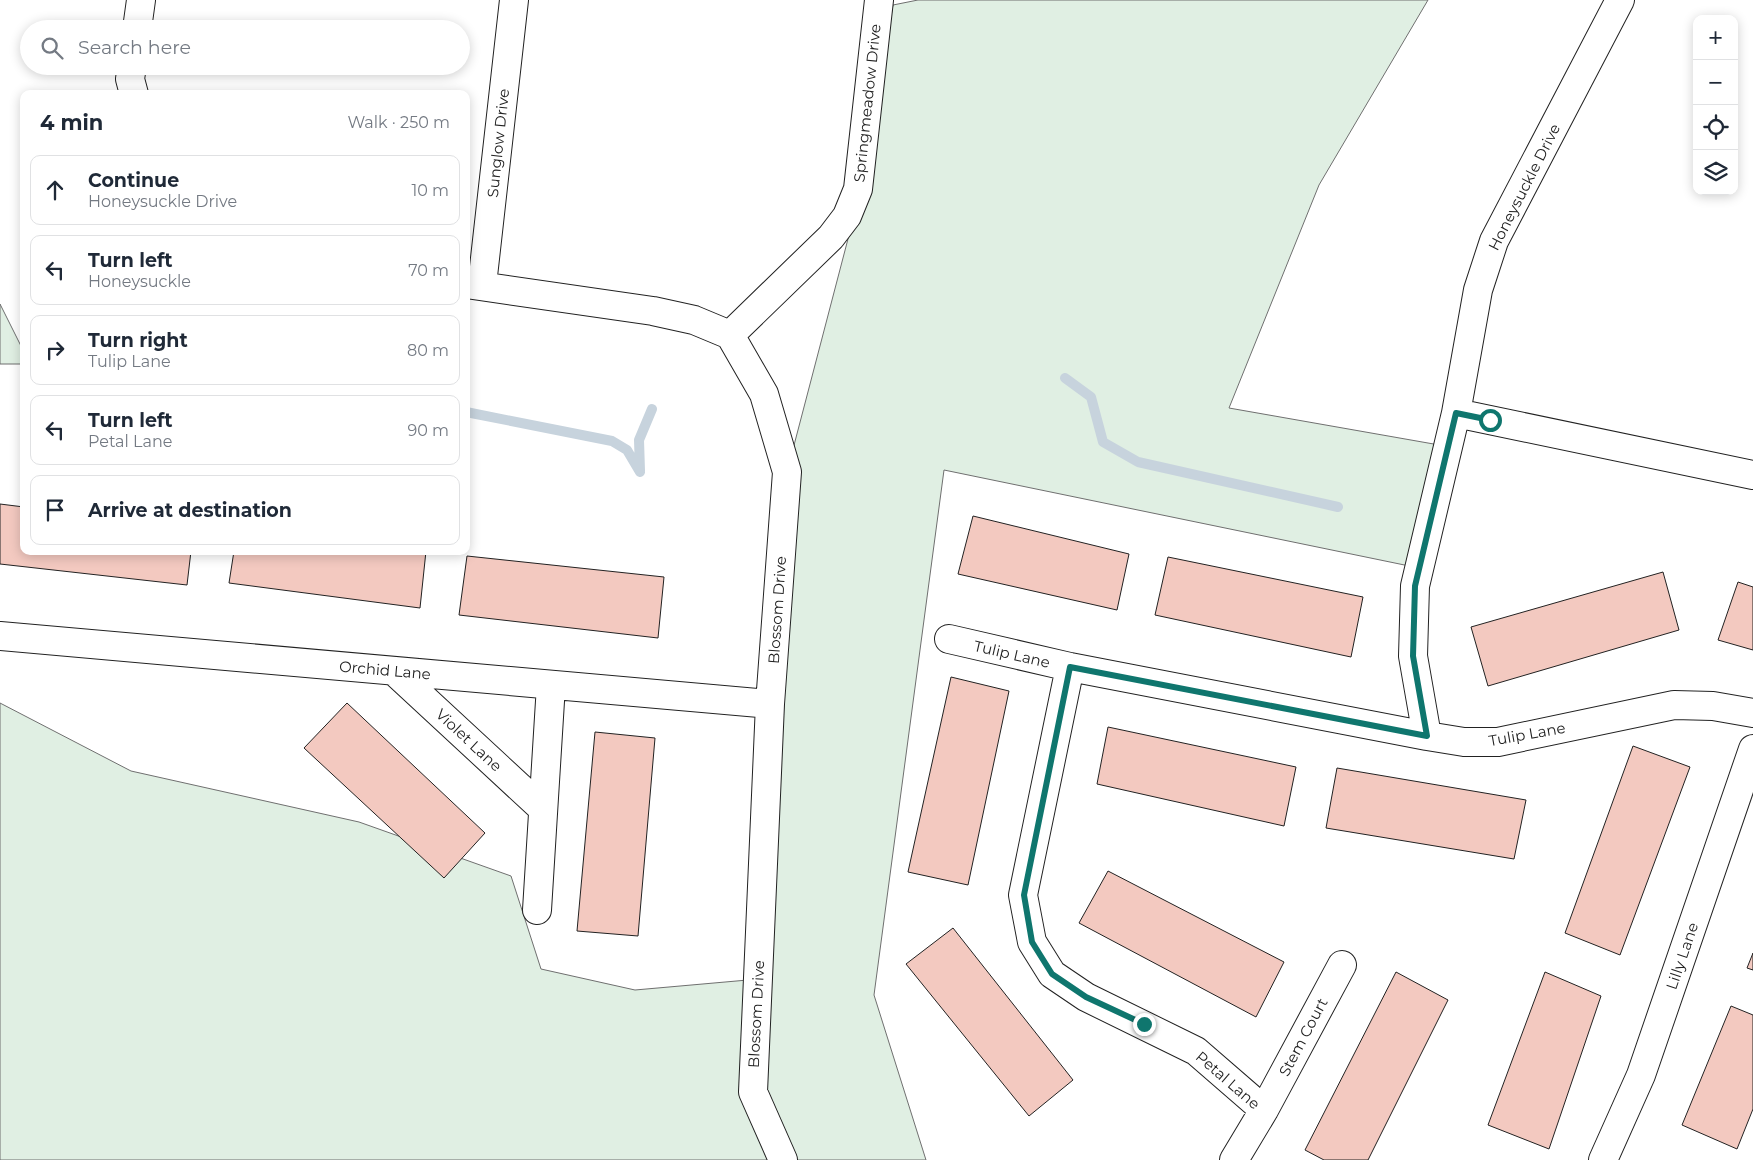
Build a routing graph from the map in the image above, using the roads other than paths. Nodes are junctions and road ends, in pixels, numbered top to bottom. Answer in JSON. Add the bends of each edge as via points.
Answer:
{"nodes":[{"id":1,"x":141,"y":0,"type":"edge"},
{"id":2,"x":514,"y":0,"type":"edge"},
{"id":3,"x":879,"y":0,"type":"edge"},
{"id":4,"x":1620,"y":0,"type":"edge"},
{"id":5,"x":138,"y":20,"type":"edge"},
{"id":6,"x":131,"y":75,"type":"edge"},
{"id":7,"x":133,"y":90,"type":"edge"},
{"id":8,"x":474,"y":285,"type":"edge"},
{"id":9,"x":730,"y":335,"type":"junction"},
{"id":10,"x":1456,"y":413,"type":"junction"},
{"id":11,"x":1753,"y":475,"type":"edge"},
{"id":12,"x":0,"y":636,"type":"edge"},
{"id":13,"x":949,"y":639,"type":"dead end"},
{"id":14,"x":1070,"y":667,"type":"junction"},
{"id":15,"x":394,"y":671,"type":"junction"},
{"id":16,"x":551,"y":685,"type":"junction"},
{"id":17,"x":770,"y":704,"type":"junction"},
{"id":18,"x":1753,"y":713,"type":"edge"},
{"id":19,"x":1427,"y":736,"type":"junction"},
{"id":20,"x":1753,"y":748,"type":"edge"},
{"id":21,"x":543,"y":809,"type":"junction"},
{"id":22,"x":537,"y":910,"type":"dead end"},
{"id":23,"x":1342,"y":965,"type":"dead end"},
{"id":24,"x":1264,"y":1110,"type":"junction"},
{"id":25,"x":783,"y":1160,"type":"edge"},
{"id":26,"x":1234,"y":1160,"type":"edge"},
{"id":27,"x":1603,"y":1160,"type":"edge"}],
"edges":[{"from":1,"to":5,"type":"street"},
{"from":2,"to":8,"type":"street","name":"Sunglow Drive"},
{"from":3,"to":9,"type":"street","name":"Springmeadow Drive","via":[[858,189],[847,216],[831,237]]},
{"from":4,"to":10,"type":"street","name":"Honeysuckle Drive","via":[[1494,242],[1478,290]]},
{"from":6,"to":7,"type":"street"},
{"from":8,"to":9,"type":"street","via":[[653,311],[694,320]]},
{"from":9,"to":17,"type":"street","name":"Blossom Drive","via":[[764,394],[787,472]]},
{"from":10,"to":11,"type":"street"},
{"from":10,"to":19,"type":"street","name":"Honeysuckle Drive","via":[[1415,586],[1413,656]]},
{"from":12,"to":15,"type":"street","name":"Orchid Lane"},
{"from":13,"to":14,"type":"street","name":"Tulip Lane"},
{"from":14,"to":19,"type":"street","name":"Tulip Lane"},
{"from":14,"to":24,"type":"street","name":"Petal Lane","via":[[1024,895],[1032,942],[1052,974],[1086,997],[1196,1051]]},
{"from":15,"to":16,"type":"street","name":"Orchid Lane"},
{"from":15,"to":21,"type":"street","name":"Violet Lane"},
{"from":16,"to":17,"type":"street","name":"Orchid Lane"},
{"from":16,"to":21,"type":"street"},
{"from":17,"to":25,"type":"street","name":"Blossom Drive","via":[[753,1092]]},
{"from":18,"to":19,"type":"street","name":"Tulip Lane","via":[[1713,706],[1674,705],[1498,742],[1464,742]]},
{"from":20,"to":27,"type":"street","name":"Lilly Lane","via":[[1641,1075]]},
{"from":21,"to":22,"type":"street"},
{"from":23,"to":24,"type":"street","name":"Stem Court"},
{"from":24,"to":26,"type":"street","name":"Petal Lane"}]}
